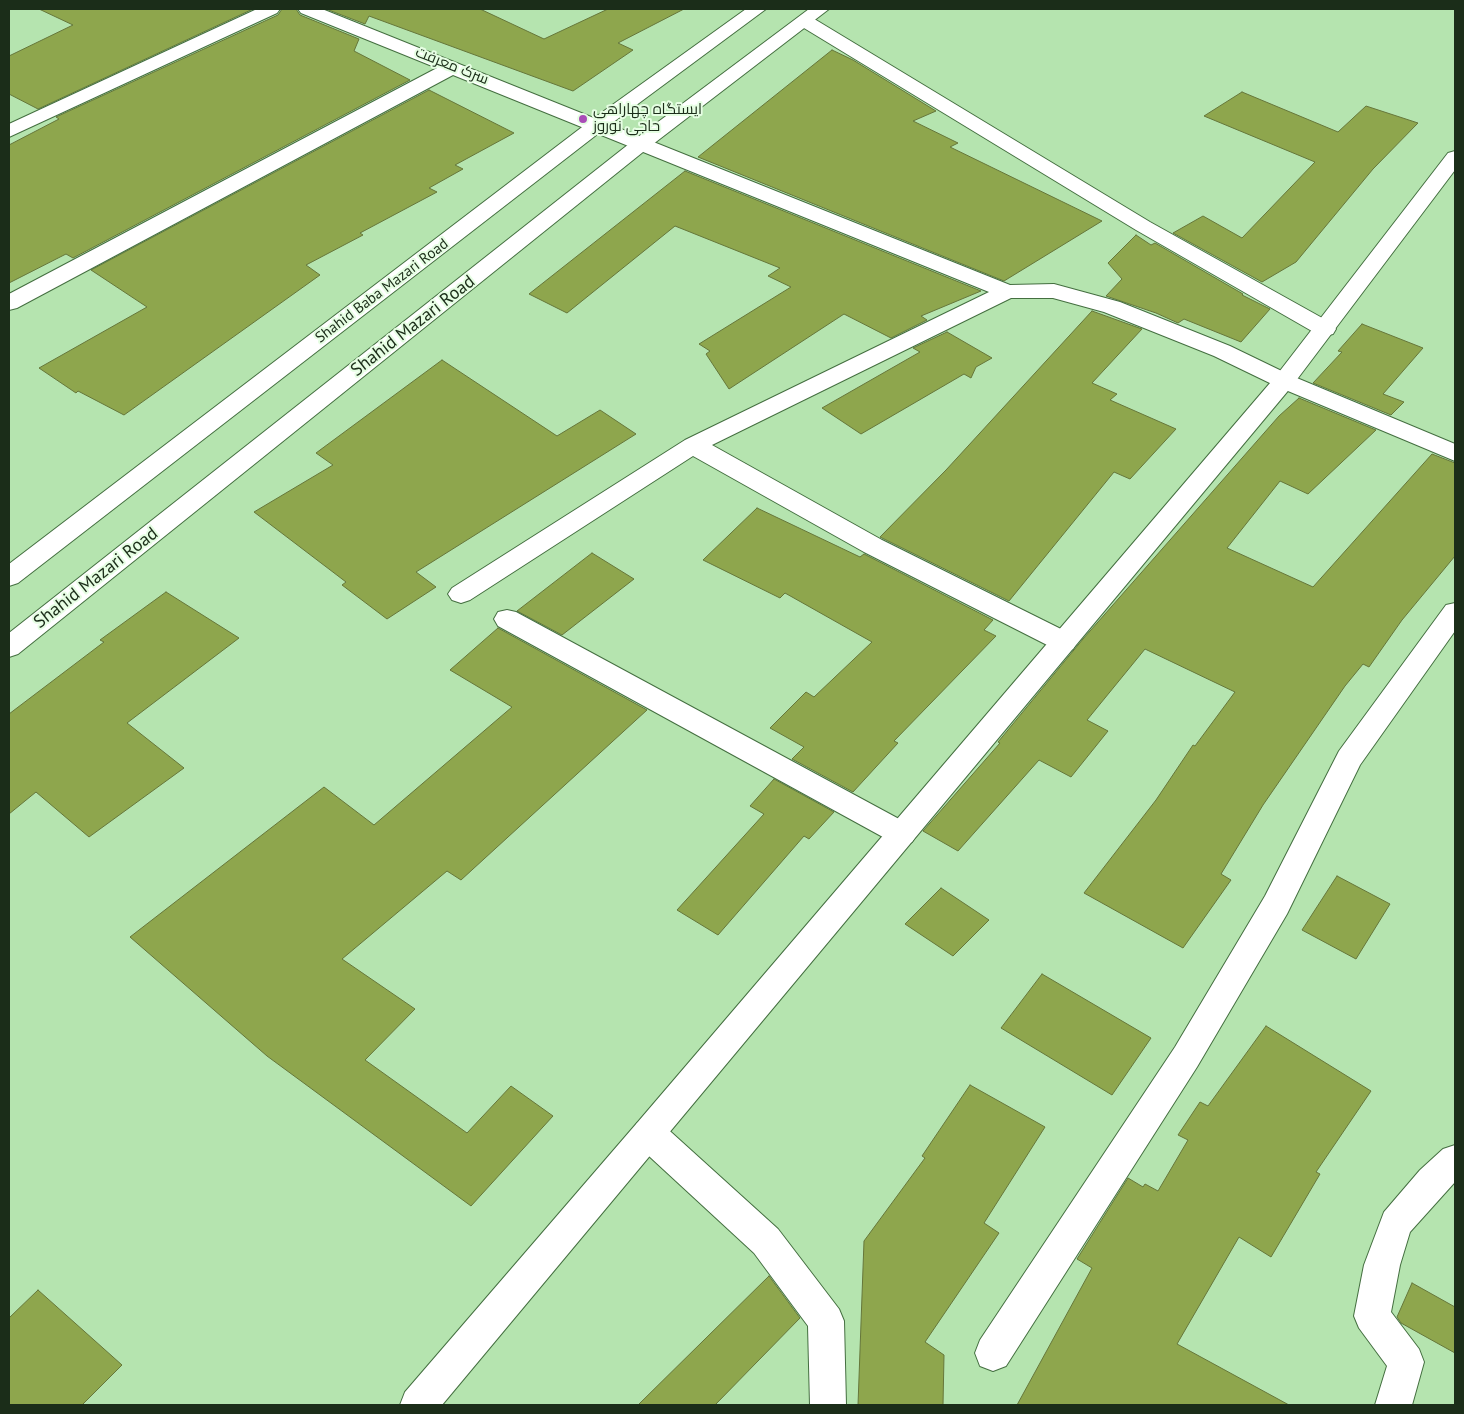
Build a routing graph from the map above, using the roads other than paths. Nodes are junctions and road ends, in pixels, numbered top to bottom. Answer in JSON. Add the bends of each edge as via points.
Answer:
{"nodes":[{"id":1,"x":271,"y":9,"type":"edge"},
{"id":2,"x":307,"y":9,"type":"edge"},
{"id":3,"x":756,"y":9,"type":"edge"},
{"id":4,"x":812,"y":15,"type":"edge"},
{"id":5,"x":454,"y":67,"type":"junction"},
{"id":6,"x":597,"y":125,"type":"junction"},
{"id":7,"x":9,"y":131,"type":"edge"},
{"id":8,"x":641,"y":144,"type":"junction"},
{"id":9,"x":1455,"y":157,"type":"edge"},
{"id":10,"x":1007,"y":292,"type":"junction"},
{"id":11,"x":9,"y":303,"type":"edge"},
{"id":12,"x":1325,"y":329,"type":"junction"},
{"id":13,"x":1284,"y":381,"type":"junction"},
{"id":14,"x":693,"y":445,"type":"junction"},
{"id":15,"x":1455,"y":453,"type":"edge"},
{"id":16,"x":9,"y":577,"type":"edge"},
{"id":17,"x":461,"y":594,"type":"dead end"},
{"id":18,"x":1455,"y":612,"type":"edge"},
{"id":19,"x":507,"y":619,"type":"dead end"},
{"id":20,"x":1064,"y":642,"type":"junction"},
{"id":21,"x":9,"y":647,"type":"edge"},
{"id":22,"x":902,"y":834,"type":"junction"},
{"id":23,"x":649,"y":1134,"type":"junction"},
{"id":24,"x":1455,"y":1160,"type":"edge"},
{"id":25,"x":993,"y":1353,"type":"dead end"},
{"id":26,"x":418,"y":1405,"type":"edge"},
{"id":27,"x":828,"y":1405,"type":"edge"},
{"id":28,"x":1393,"y":1405,"type":"edge"}],
"edges":[{"from":1,"to":7,"type":"street"},
{"from":2,"to":5,"type":"street","name":"سرک معرفت"},
{"from":3,"to":6,"type":"street","name":"Shahid Baba Mazari Road"},
{"from":4,"to":8,"type":"street","name":"Shahid Mazari Road"},
{"from":4,"to":12,"type":"street","via":[[1143,226]]},
{"from":5,"to":6,"type":"street","name":"سرک معرفت"},
{"from":5,"to":11,"type":"street"},
{"from":6,"to":8,"type":"street","name":"سرک معرفت"},
{"from":6,"to":16,"type":"street","name":"Shahid Baba Mazari Road"},
{"from":8,"to":10,"type":"street","name":"سرک معرفت"},
{"from":8,"to":21,"type":"street","name":"Shahid Mazari Road"},
{"from":9,"to":12,"type":"street"},
{"from":10,"to":13,"type":"street","via":[[1054,292],[1112,307],[1222,351]]},
{"from":10,"to":14,"type":"street"},
{"from":12,"to":13,"type":"street"},
{"from":13,"to":15,"type":"street"},
{"from":13,"to":20,"type":"street"},
{"from":14,"to":17,"type":"street"},
{"from":14,"to":20,"type":"street","via":[[865,541]]},
{"from":18,"to":25,"type":"street","via":[[1349,759],[1276,905],[1186,1057]]},
{"from":19,"to":22,"type":"street"},
{"from":20,"to":22,"type":"street"},
{"from":22,"to":23,"type":"street"},
{"from":23,"to":26,"type":"street"},
{"from":23,"to":27,"type":"street","via":[[766,1241],[826,1321]]},
{"from":24,"to":28,"type":"street","via":[[1396,1222],[1382,1265],[1372,1316],[1406,1362]]}]}
